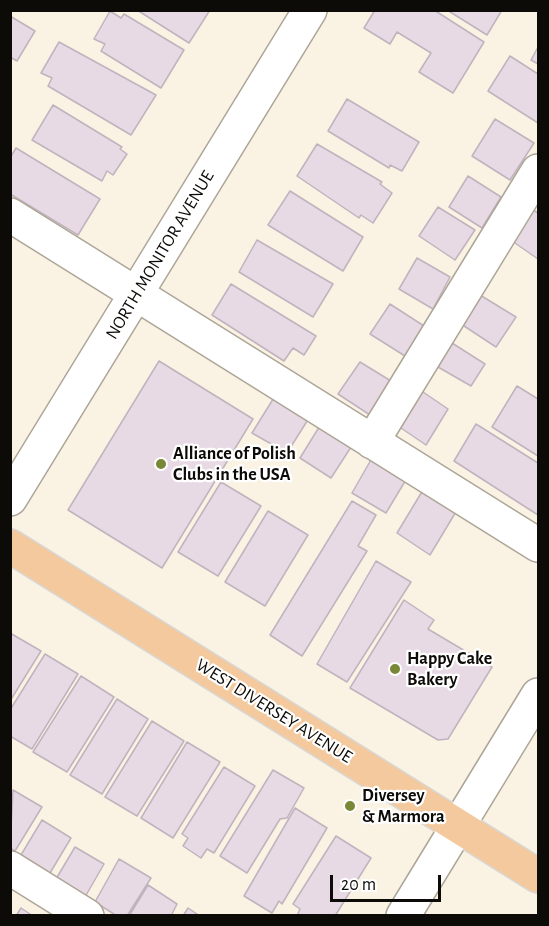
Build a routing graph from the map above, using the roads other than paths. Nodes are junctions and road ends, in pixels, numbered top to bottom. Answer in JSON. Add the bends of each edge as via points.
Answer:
{"nodes":[{"id":1,"x":310,"y":10,"type":"edge"},
{"id":2,"x":538,"y":171,"type":"edge"},
{"id":3,"x":10,"y":215,"type":"edge"},
{"id":4,"x":136,"y":294,"type":"junction"},
{"id":5,"x":372,"y":442,"type":"junction"},
{"id":6,"x":10,"y":499,"type":"edge"},
{"id":7,"x":538,"y":545,"type":"edge"},
{"id":8,"x":10,"y":546,"type":"edge"},
{"id":9,"x":538,"y":695,"type":"edge"},
{"id":10,"x":458,"y":826,"type":"junction"},
{"id":11,"x":10,"y":868,"type":"edge"},
{"id":12,"x":538,"y":876,"type":"edge"},
{"id":13,"x":80,"y":914,"type":"edge"},
{"id":14,"x":404,"y":915,"type":"edge"}],
"edges":[{"from":1,"to":4,"type":"street","name":"NORTH MONITOR AVENUE"},
{"from":2,"to":5,"type":"street"},
{"from":3,"to":4,"type":"street"},
{"from":4,"to":5,"type":"street"},
{"from":4,"to":6,"type":"street","name":"NORTH MONITOR AVENUE"},
{"from":5,"to":7,"type":"street"},
{"from":8,"to":10,"type":"main road","name":"WEST DIVERSEY AVENUE"},
{"from":9,"to":10,"type":"street"},
{"from":10,"to":12,"type":"main road","name":"WEST DIVERSEY AVENUE"},
{"from":10,"to":14,"type":"street"},
{"from":11,"to":13,"type":"street"}]}
